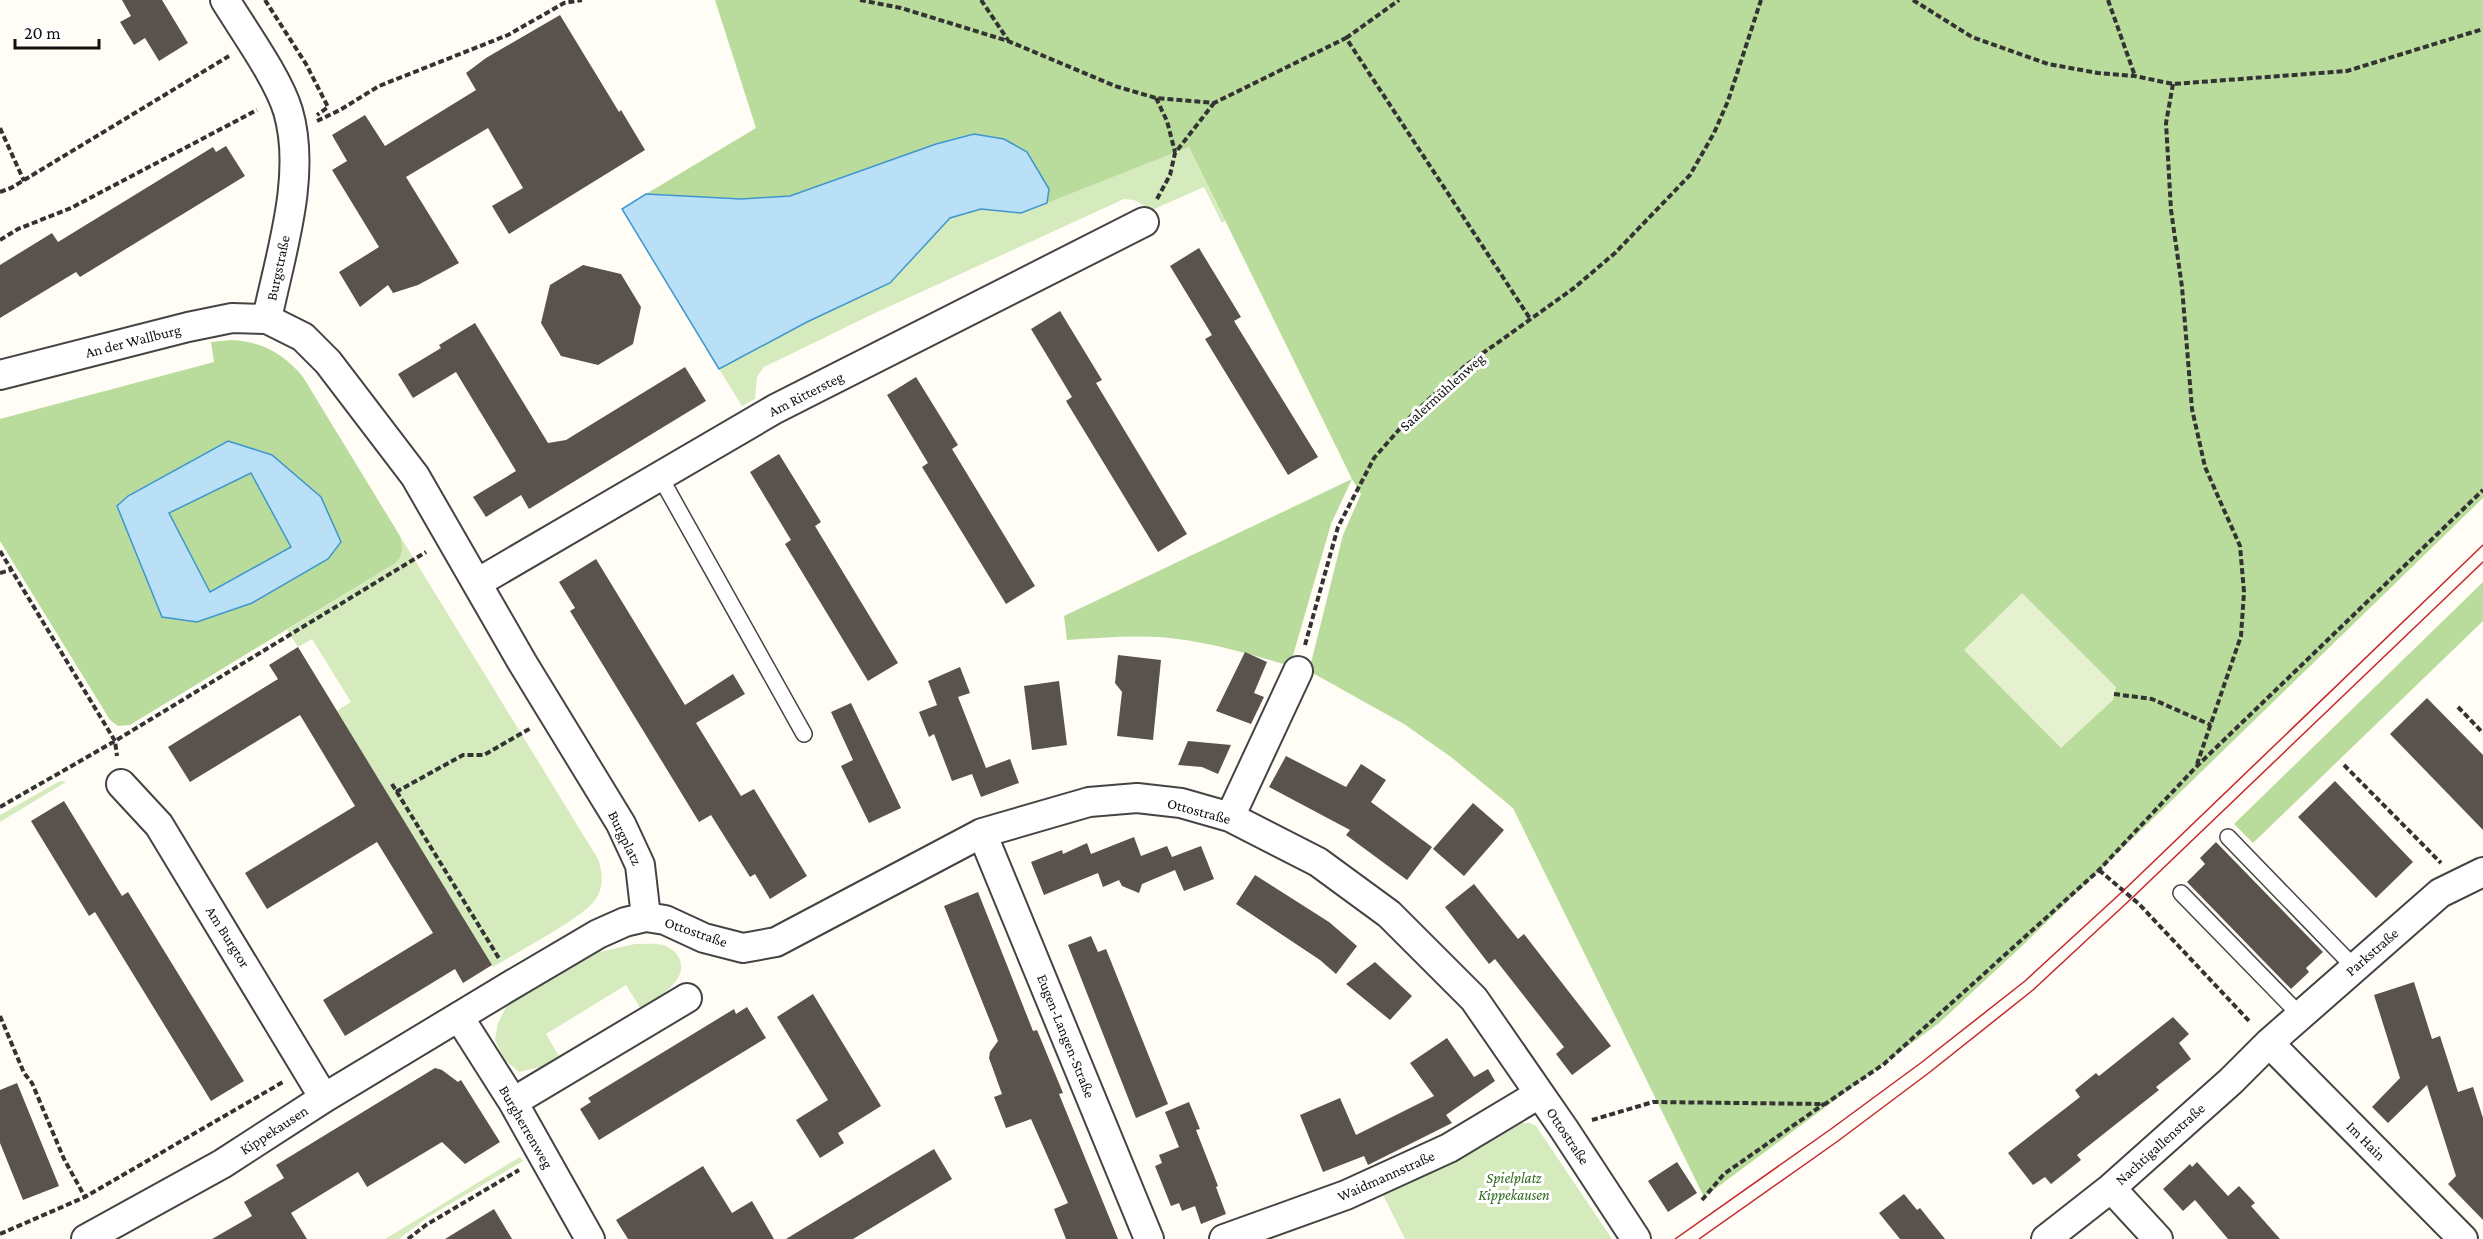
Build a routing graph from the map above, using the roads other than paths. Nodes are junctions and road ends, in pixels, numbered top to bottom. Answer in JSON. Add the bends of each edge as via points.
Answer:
{"nodes":[{"id":1,"x":225,"y":0,"type":"edge"},
{"id":2,"x":1144,"y":222,"type":"road end"},
{"id":3,"x":267,"y":319,"type":"junction"},
{"id":4,"x":0,"y":375,"type":"edge"},
{"id":5,"x":661,"y":475,"type":"junction"},
{"id":6,"x":477,"y":583,"type":"junction"},
{"id":7,"x":1298,"y":671,"type":"road end"},
{"id":8,"x":804,"y":734,"type":"dead end"},
{"id":9,"x":121,"y":784,"type":"road end"},
{"id":10,"x":1230,"y":817,"type":"junction"},
{"id":11,"x":982,"y":833,"type":"junction"},
{"id":12,"x":2228,"y":837,"type":"dead end"},
{"id":13,"x":2471,"y":877,"type":"edge"},
{"id":14,"x":2181,"y":893,"type":"dead end"},
{"id":15,"x":646,"y":917,"type":"junction"},
{"id":16,"x":2354,"y":967,"type":"junction"},
{"id":17,"x":687,"y":998,"type":"dead end"},
{"id":18,"x":2301,"y":1016,"type":"junction"},
{"id":19,"x":459,"y":1017,"type":"junction"},
{"id":20,"x":2269,"y":1043,"type":"junction"},
{"id":21,"x":1539,"y":1094,"type":"junction"},
{"id":22,"x":324,"y":1098,"type":"junction"},
{"id":23,"x":513,"y":1102,"type":"junction"},
{"id":24,"x":2111,"y":1188,"type":"junction"},
{"id":25,"x":86,"y":1239,"type":"edge"},
{"id":26,"x":591,"y":1239,"type":"edge"},
{"id":27,"x":1149,"y":1239,"type":"edge"},
{"id":28,"x":1224,"y":1239,"type":"edge"},
{"id":29,"x":1636,"y":1239,"type":"edge"},
{"id":30,"x":2046,"y":1239,"type":"edge"},
{"id":31,"x":2158,"y":1239,"type":"edge"},
{"id":32,"x":2463,"y":1239,"type":"edge"}],
"edges":[{"from":1,"to":3,"type":"street","name":"Burgstraße","via":[[282,97],[292,133],[295,170]]},
{"from":2,"to":5,"type":"street","name":"Am Rittersteg","via":[[775,409]]},
{"from":3,"to":4,"type":"street","name":"An der Wallburg","via":[[232,318],[188,327]]},
{"from":3,"to":6,"type":"street","name":"Burgstraße","via":[[303,337],[328,362],[415,476]]},
{"from":5,"to":6,"type":"street","name":"Am Rittersteg"},
{"from":5,"to":8,"type":"lane"},
{"from":6,"to":15,"type":"street","name":"Burgplatz","via":[[621,824],[640,865]]},
{"from":7,"to":10,"type":"street"},
{"from":9,"to":22,"type":"street","name":"Am Burgtor","via":[[159,825]]},
{"from":10,"to":11,"type":"street","name":"Ottostraße","via":[[1181,803],[1137,798],[1089,802]]},
{"from":10,"to":21,"type":"street","name":"Ottostraße","via":[[1317,862],[1389,914],[1474,999]]},
{"from":11,"to":15,"type":"street","name":"Ottostraße","via":[[776,942],[743,948]]},
{"from":11,"to":27,"type":"street","name":"Eugen-Langen-Straße"},
{"from":12,"to":16,"type":"lane"},
{"from":13,"to":16,"type":"street","name":"Parkstraße","via":[[2440,893]]},
{"from":14,"to":18,"type":"lane"},
{"from":15,"to":19,"type":"street","via":[[598,934]]},
{"from":16,"to":18,"type":"street","name":"Parkstraße"},
{"from":17,"to":23,"type":"street"},
{"from":18,"to":20,"type":"street","name":"Parkstraße"},
{"from":19,"to":22,"type":"street","name":"Kippekausen"},
{"from":19,"to":23,"type":"street","name":"Burgherrenweg"},
{"from":20,"to":24,"type":"street","name":"Nachtigallenstraße"},
{"from":20,"to":32,"type":"street","name":"Im Hain"},
{"from":21,"to":28,"type":"street","name":"Waidmannstraße","via":[[1438,1153],[1346,1195]]},
{"from":21,"to":29,"type":"street","name":"Ottostraße"},
{"from":22,"to":25,"type":"street","name":"Kippekausen","via":[[222,1164]]},
{"from":23,"to":26,"type":"street","name":"Burgherrenweg"},
{"from":24,"to":30,"type":"street","name":"Nachtigallenstraße"},
{"from":24,"to":31,"type":"street"}]}
